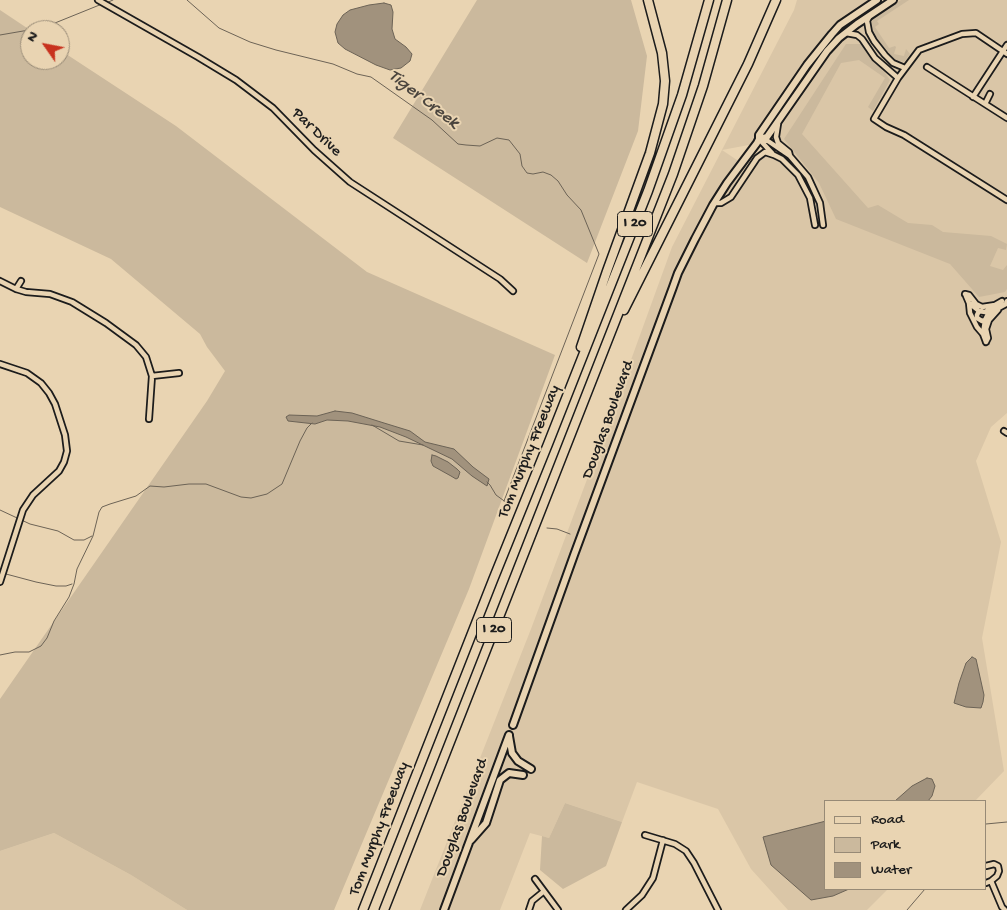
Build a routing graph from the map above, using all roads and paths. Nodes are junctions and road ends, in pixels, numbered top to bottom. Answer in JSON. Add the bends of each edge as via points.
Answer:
{"nodes":[{"id":1,"x":98,"y":0,"type":"edge"},
{"id":2,"x":648,"y":0,"type":"edge"},
{"id":3,"x":709,"y":0,"type":"edge"},
{"id":4,"x":727,"y":0,"type":"edge"},
{"id":5,"x":776,"y":0,"type":"edge"},
{"id":6,"x":877,"y":0,"type":"edge"},
{"id":7,"x":892,"y":0,"type":"edge"},
{"id":8,"x":870,"y":15,"type":"junction"},
{"id":9,"x":838,"y":28,"type":"junction"},
{"id":10,"x":844,"y":33,"type":"junction"},
{"id":11,"x":1007,"y":45,"type":"edge"},
{"id":12,"x":1005,"y":53,"type":"edge"},
{"id":13,"x":820,"y":61,"type":"junction"},
{"id":14,"x":927,"y":67,"type":"dead end"},
{"id":15,"x":905,"y":68,"type":"junction"},
{"id":16,"x":898,"y":78,"type":"junction"},
{"id":17,"x":990,"y":94,"type":"dead end"},
{"id":18,"x":973,"y":97,"type":"junction"},
{"id":19,"x":985,"y":104,"type":"junction"},
{"id":20,"x":1007,"y":118,"type":"edge"},
{"id":21,"x":779,"y":121,"type":"junction"},
{"id":22,"x":760,"y":139,"type":"junction"},
{"id":23,"x":774,"y":155,"type":"junction"},
{"id":24,"x":790,"y":156,"type":"junction"},
{"id":25,"x":1007,"y":200,"type":"edge"},
{"id":26,"x":715,"y":202,"type":"junction"},
{"id":27,"x":815,"y":225,"type":"dead end"},
{"id":28,"x":823,"y":226,"type":"dead end"},
{"id":29,"x":0,"y":281,"type":"edge"},
{"id":30,"x":21,"y":281,"type":"dead end"},
{"id":31,"x":16,"y":290,"type":"junction"},
{"id":32,"x":513,"y":291,"type":"dead end"},
{"id":33,"x":1005,"y":300,"type":"edge"},
{"id":34,"x":969,"y":303,"type":"junction"},
{"id":35,"x":1000,"y":308,"type":"junction"},
{"id":36,"x":970,"y":313,"type":"junction"},
{"id":37,"x":982,"y":316,"type":"junction"},
{"id":38,"x":977,"y":327,"type":"junction"},
{"id":39,"x":983,"y":334,"type":"junction"},
{"id":40,"x":604,"y":349,"type":"junction"},
{"id":41,"x":0,"y":364,"type":"edge"},
{"id":42,"x":179,"y":373,"type":"dead end"},
{"id":43,"x":152,"y":376,"type":"junction"},
{"id":44,"x":149,"y":419,"type":"dead end"},
{"id":45,"x":548,"y":444,"type":"junction"},
{"id":46,"x":0,"y":582,"type":"edge"},
{"id":47,"x":513,"y":725,"type":"dead end"},
{"id":48,"x":531,"y":769,"type":"dead end"},
{"id":49,"x":523,"y":775,"type":"dead end"},
{"id":50,"x":645,"y":835,"type":"dead end"},
{"id":51,"x":663,"y":840,"type":"junction"},
{"id":52,"x":468,"y":843,"type":"junction"},
{"id":53,"x":987,"y":866,"type":"edge"},
{"id":54,"x":535,"y":879,"type":"dead end"},
{"id":55,"x":988,"y":882,"type":"edge"},
{"id":56,"x":543,"y":892,"type":"junction"},
{"id":57,"x":363,"y":910,"type":"edge"},
{"id":58,"x":384,"y":910,"type":"edge"},
{"id":59,"x":444,"y":910,"type":"edge"},
{"id":60,"x":529,"y":910,"type":"edge"},
{"id":61,"x":558,"y":910,"type":"edge"},
{"id":62,"x":626,"y":910,"type":"edge"},
{"id":63,"x":718,"y":910,"type":"edge"},
{"id":64,"x":1005,"y":910,"type":"edge"}],
"edges":[{"from":1,"to":32,"type":"street","name":"Par Drive","via":[[236,80],[273,108],[350,182]]},
{"from":2,"to":45,"type":"highway","via":[[664,69],[665,94],[661,115]]},
{"from":3,"to":45,"type":"highway","name":"Tom Murphy Freeway","number":"I 20","via":[[660,157]]},
{"from":4,"to":40,"type":"highway","name":"Tom Murphy Freeway","number":"I 20","via":[[681,152]]},
{"from":5,"to":40,"type":"highway","via":[[744,72]]},
{"from":6,"to":9,"type":"main road","name":"Douglas Boulevard"},
{"from":7,"to":8,"type":"main road","name":"Douglas Boulevard"},
{"from":8,"to":10,"type":"main road","name":"Douglas Boulevard"},
{"from":8,"to":15,"type":"street","via":[[867,21],[874,41],[893,63]]},
{"from":9,"to":13,"type":"main road"},
{"from":9,"to":22,"type":"main road","name":"Douglas Boulevard","via":[[807,65],[759,135]]},
{"from":10,"to":13,"type":"main road","name":"Douglas Boulevard"},
{"from":10,"to":16,"type":"street","via":[[862,39],[875,58]]},
{"from":11,"to":12,"type":"street"},
{"from":12,"to":15,"type":"street","via":[[976,33],[962,34],[919,50]]},
{"from":12,"to":18,"type":"street"},
{"from":13,"to":21,"type":"main road","name":"Douglas Boulevard"},
{"from":14,"to":18,"type":"street"},
{"from":15,"to":16,"type":"street"},
{"from":16,"to":25,"type":"street","via":[[874,119]]},
{"from":17,"to":19,"type":"street"},
{"from":18,"to":19,"type":"street"},
{"from":19,"to":20,"type":"street"},
{"from":21,"to":22,"type":"main road","name":"Douglas Boulevard","via":[[767,137]]},
{"from":21,"to":24,"type":"street","via":[[778,143]]},
{"from":22,"to":23,"type":"street"},
{"from":22,"to":24,"type":"street"},
{"from":22,"to":26,"type":"main road","name":"Douglas Boulevard"},
{"from":23,"to":26,"type":"street","via":[[765,152],[757,158],[731,197],[721,203]]},
{"from":23,"to":27,"type":"street","via":[[798,175],[810,198]]},
{"from":24,"to":28,"type":"street","via":[[808,176],[820,203]]},
{"from":26,"to":47,"type":"main road","name":"Douglas Boulevard","via":[[675,280]]},
{"from":29,"to":31,"type":"street"},
{"from":30,"to":31,"type":"street"},
{"from":31,"to":43,"type":"street","via":[[58,296],[93,314],[136,345],[146,357]]},
{"from":33,"to":34,"type":"street","via":[[982,307],[965,295]]},
{"from":33,"to":35,"type":"street","via":[[1006,304]]},
{"from":33,"to":37,"type":"street"},
{"from":34,"to":36,"type":"street"},
{"from":34,"to":37,"type":"street"},
{"from":35,"to":37,"type":"street"},
{"from":35,"to":39,"type":"street","via":[[989,320],[986,342]]},
{"from":36,"to":37,"type":"street"},
{"from":36,"to":38,"type":"street"},
{"from":37,"to":38,"type":"street"},
{"from":37,"to":39,"type":"street"},
{"from":38,"to":39,"type":"street"},
{"from":40,"to":58,"type":"highway","name":"Tom Murphy Freeway","number":"I 20"},
{"from":41,"to":46,"type":"street","via":[[27,373],[49,393],[65,435],[67,452],[59,471],[33,495],[23,510]]},
{"from":42,"to":43,"type":"street"},
{"from":43,"to":44,"type":"street"},
{"from":45,"to":57,"type":"highway","name":"Tom Murphy Freeway","number":"I 20"},
{"from":48,"to":52,"type":"main road","name":"Douglas Boulevard","via":[[512,753],[509,735]]},
{"from":49,"to":52,"type":"main road","via":[[509,773],[500,780],[486,823]]},
{"from":50,"to":51,"type":"street"},
{"from":51,"to":62,"type":"street","via":[[654,878]]},
{"from":51,"to":63,"type":"street","via":[[686,851]]},
{"from":52,"to":59,"type":"main road","name":"Douglas Boulevard"},
{"from":53,"to":55,"type":"street","via":[[994,864],[999,871]]},
{"from":54,"to":56,"type":"street"},
{"from":55,"to":64,"type":"street"},
{"from":56,"to":60,"type":"street","via":[[532,901]]},
{"from":56,"to":61,"type":"street"}]}
